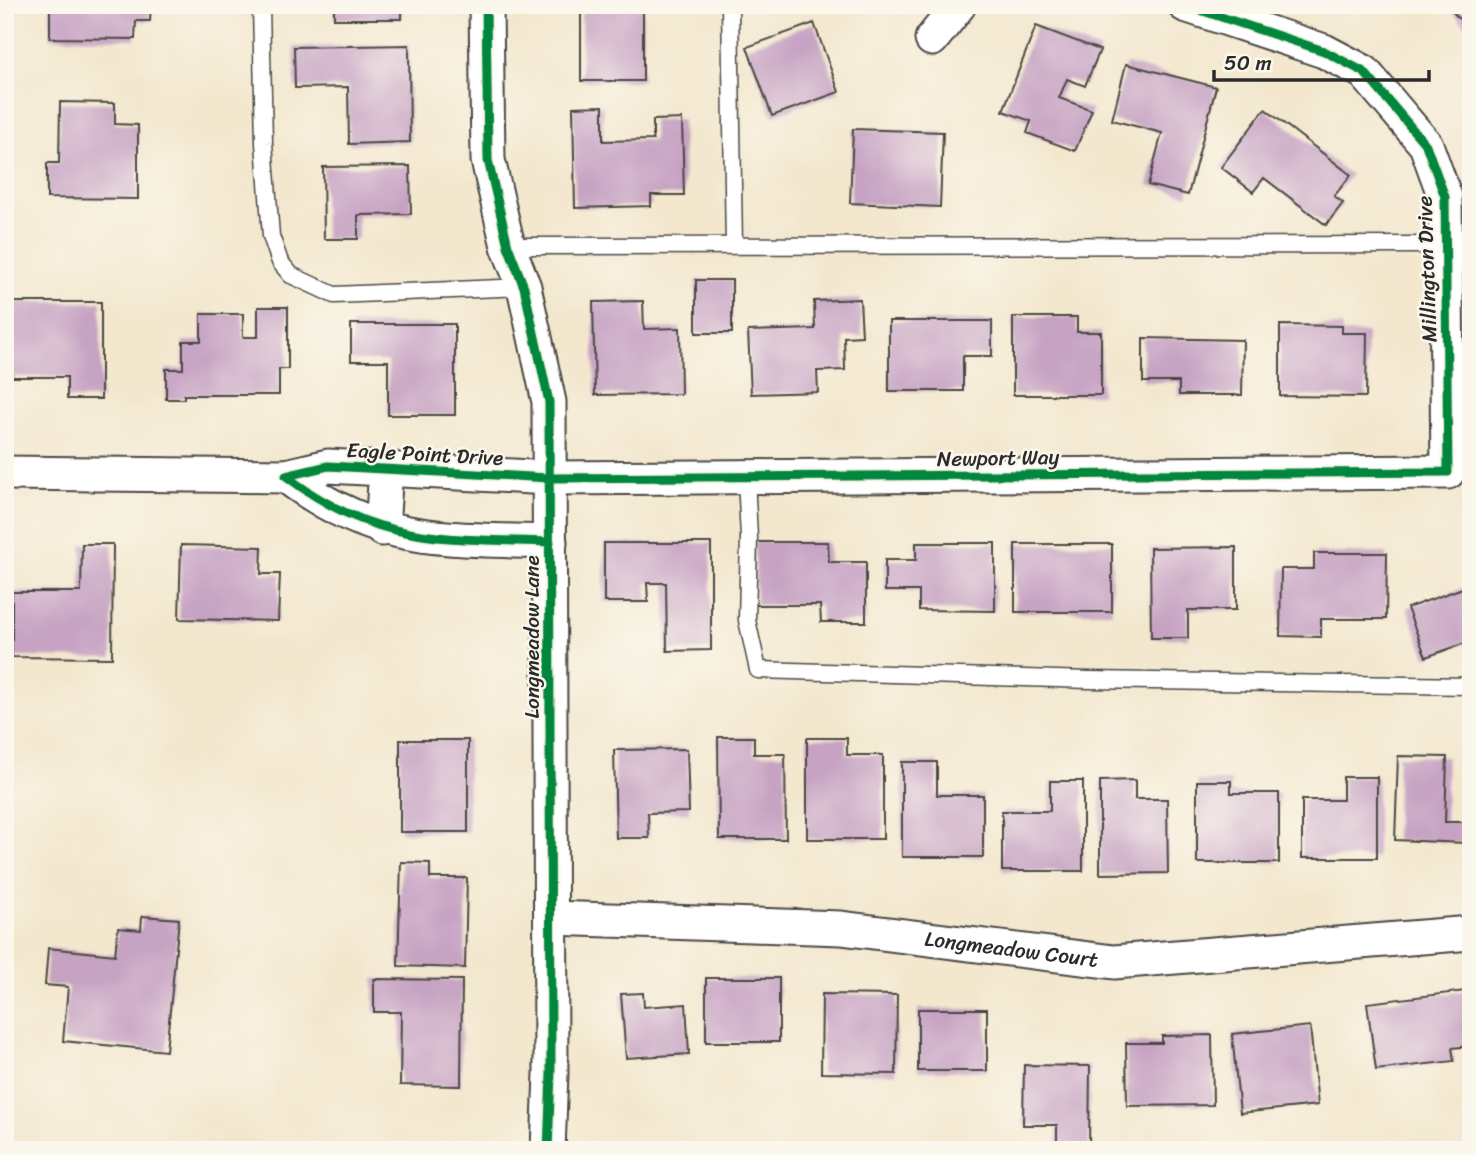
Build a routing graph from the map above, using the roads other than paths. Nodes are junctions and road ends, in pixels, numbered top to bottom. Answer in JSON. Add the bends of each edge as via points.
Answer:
{"nodes":[{"id":1,"x":261,"y":5,"type":"edge"},
{"id":2,"x":486,"y":5,"type":"edge"},
{"id":3,"x":730,"y":5,"type":"edge"},
{"id":4,"x":959,"y":5,"type":"edge"},
{"id":5,"x":1185,"y":5,"type":"edge"},
{"id":6,"x":932,"y":39,"type":"dead end"},
{"id":7,"x":1447,"y":245,"type":"junction"},
{"id":8,"x":508,"y":246,"type":"junction"},
{"id":9,"x":734,"y":246,"type":"junction"},
{"id":10,"x":524,"y":287,"type":"junction"},
{"id":11,"x":386,"y":469,"type":"junction"},
{"id":12,"x":1447,"y":472,"type":"joint"},
{"id":13,"x":5,"y":473,"type":"edge"},
{"id":14,"x":286,"y":476,"type":"junction"},
{"id":15,"x":549,"y":478,"type":"junction"},
{"id":16,"x":746,"y":478,"type":"junction"},
{"id":17,"x":382,"y":529,"type":"junction"},
{"id":18,"x":550,"y":542,"type":"junction"},
{"id":19,"x":1471,"y":686,"type":"edge"},
{"id":20,"x":551,"y":918,"type":"junction"},
{"id":21,"x":1471,"y":933,"type":"edge"},
{"id":22,"x":548,"y":1150,"type":"edge"}],
"edges":[{"from":1,"to":10,"type":"lane","via":[[271,236],[290,275],[334,295]]},
{"from":2,"to":8,"type":"street","name":"Longmeadow Lane","via":[[488,160]]},
{"from":3,"to":9,"type":"lane"},
{"from":4,"to":6,"type":"street"},
{"from":5,"to":7,"type":"street","name":"Millington Drive","via":[[1324,51],[1364,72],[1426,145],[1446,197]]},
{"from":7,"to":9,"type":"lane"},
{"from":7,"to":12,"type":"street","name":"Millington Drive","via":[[1454,414]]},
{"from":8,"to":9,"type":"lane"},
{"from":8,"to":10,"type":"street","name":"Longmeadow Lane"},
{"from":10,"to":15,"type":"street","name":"Longmeadow Lane","via":[[549,402]]},
{"from":11,"to":14,"type":"street","name":"Eagle Point Drive","via":[[328,466]]},
{"from":11,"to":15,"type":"street","name":"Eagle Point Drive"},
{"from":11,"to":17,"type":"street"},
{"from":12,"to":16,"type":"street","name":"Newport Way"},
{"from":13,"to":14,"type":"street","name":"Eagle Point Drive"},
{"from":14,"to":17,"type":"street","via":[[320,502]]},
{"from":15,"to":16,"type":"street","name":"Newport Way"},
{"from":15,"to":18,"type":"street","name":"Longmeadow Lane"},
{"from":16,"to":19,"type":"lane","via":[[747,620],[758,670]]},
{"from":17,"to":18,"type":"street","via":[[423,538]]},
{"from":18,"to":20,"type":"street","name":"Longmeadow Lane"},
{"from":20,"to":21,"type":"street","name":"Longmeadow Court","via":[[841,928],[1114,962]]},
{"from":20,"to":22,"type":"street","name":"Longmeadow Lane"}]}
